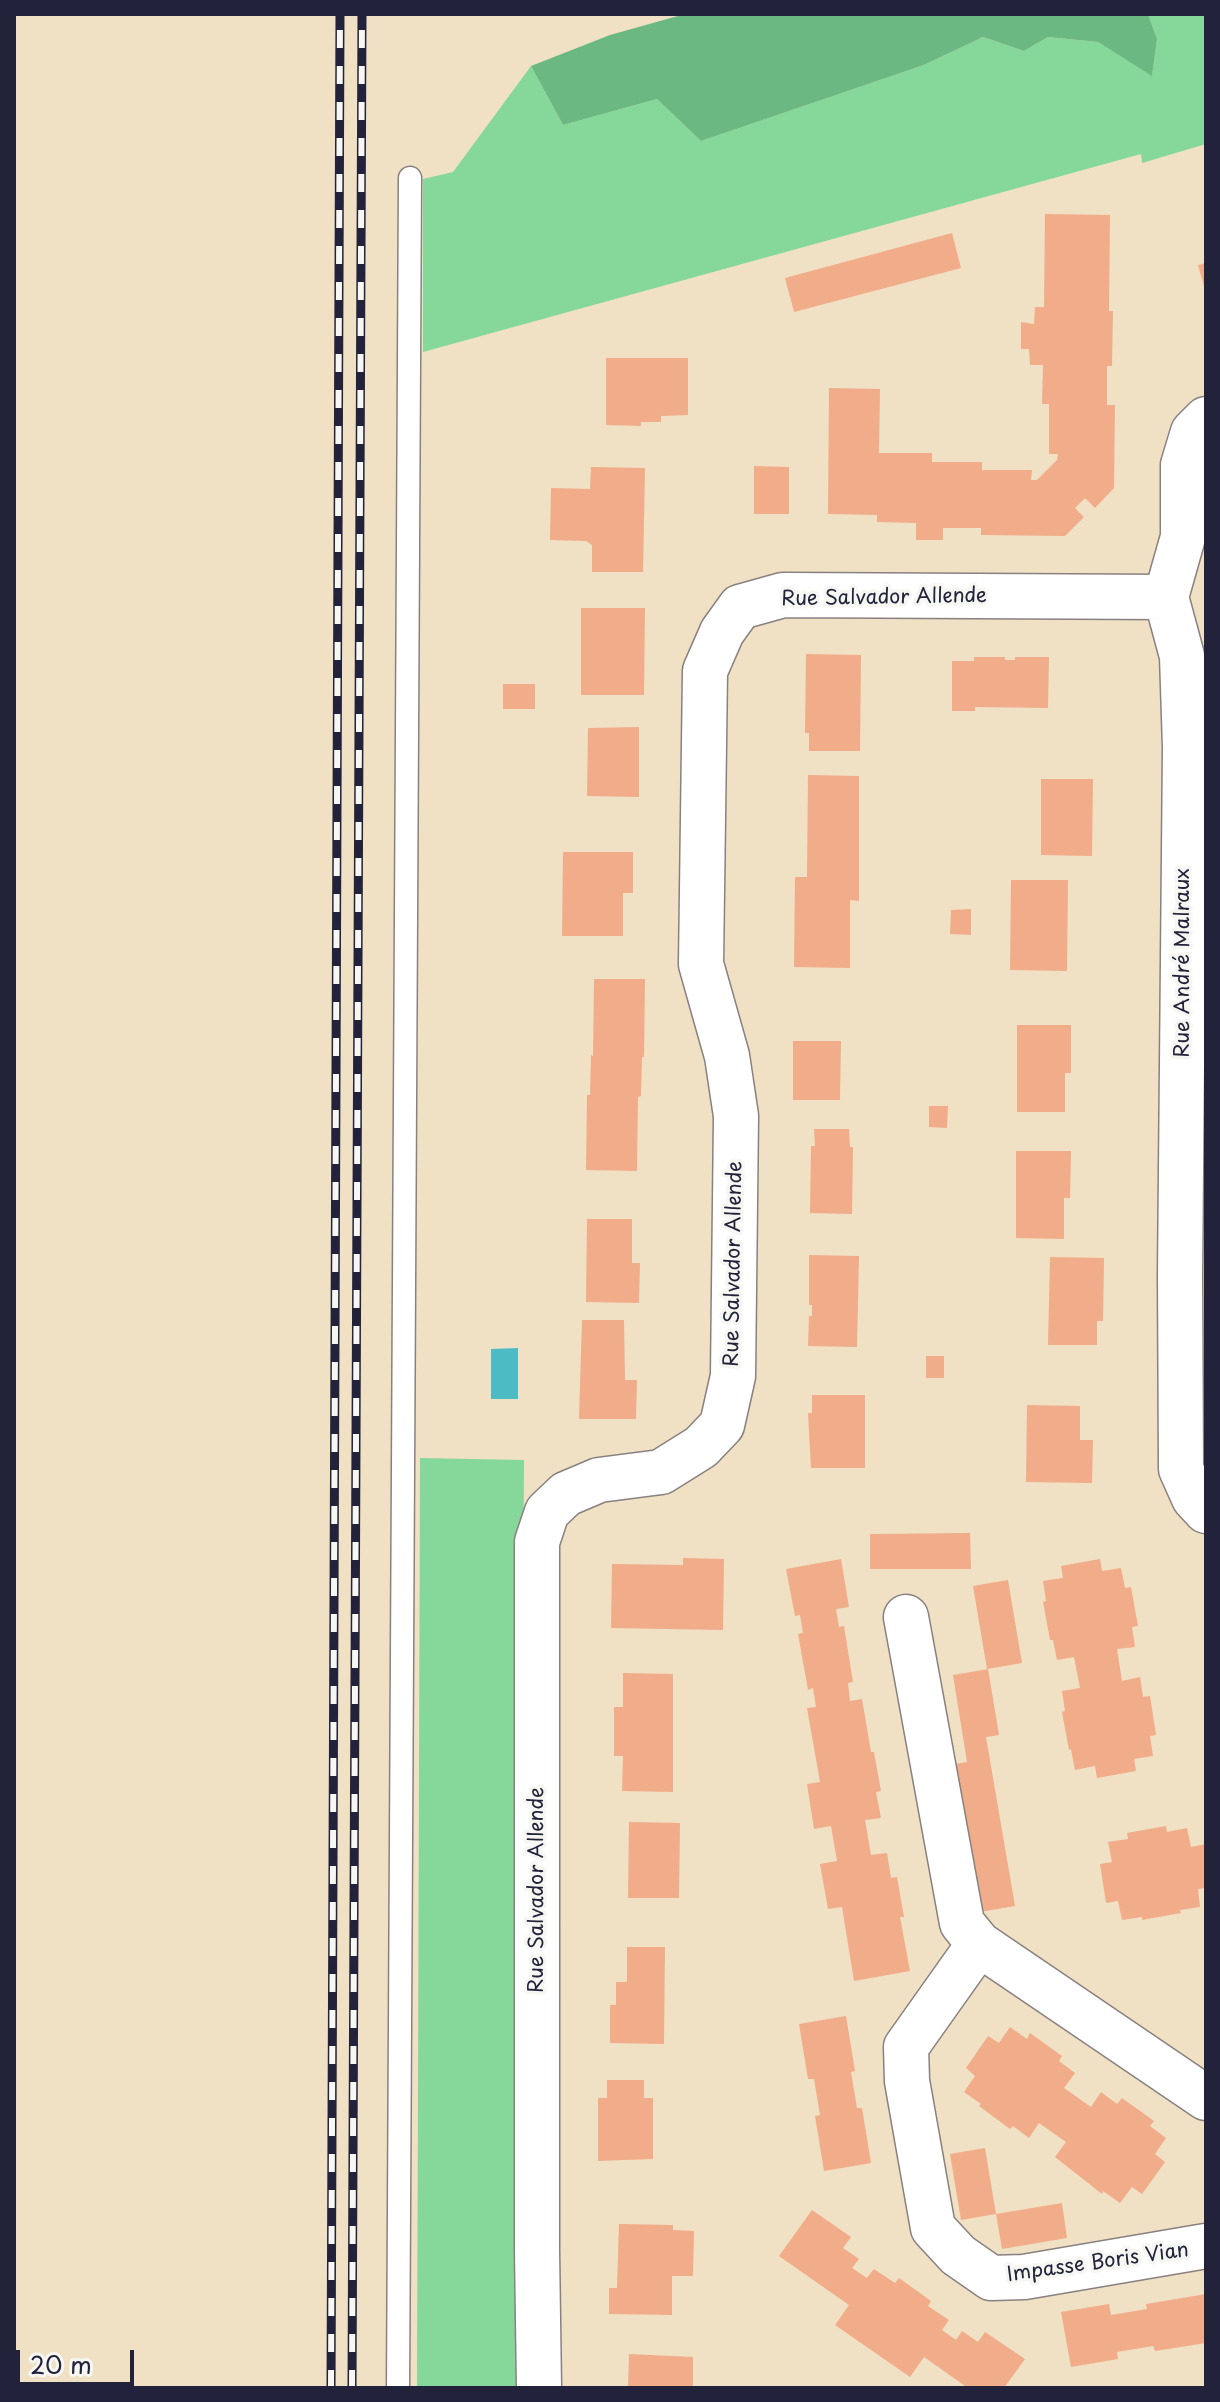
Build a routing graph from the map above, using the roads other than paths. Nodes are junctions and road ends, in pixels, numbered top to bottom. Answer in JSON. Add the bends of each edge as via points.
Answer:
{"nodes":[{"id":1,"x":410,"y":178,"type":"dead end"},
{"id":2,"x":1206,"y":419,"type":"edge"},
{"id":3,"x":1166,"y":597,"type":"junction"},
{"id":4,"x":1195,"y":747,"type":"edge"},
{"id":5,"x":1193,"y":1275,"type":"edge"},
{"id":6,"x":1206,"y":1511,"type":"edge"},
{"id":7,"x":906,"y":1617,"type":"dead end"},
{"id":8,"x":979,"y":1944,"type":"junction"},
{"id":9,"x":1206,"y":2098,"type":"edge"},
{"id":10,"x":1206,"y":2246,"type":"edge"},
{"id":11,"x":398,"y":2388,"type":"edge"},
{"id":12,"x":539,"y":2388,"type":"edge"}],
"edges":[{"from":1,"to":11,"type":"lane"},
{"from":2,"to":3,"type":"street","via":[[1193,432],[1183,465],[1183,537]]},
{"from":3,"to":4,"type":"street","name":"Rue André Malraux","via":[[1182,656]]},
{"from":3,"to":12,"type":"street","name":"Rue Salvador Allende","via":[[783,595],[740,607],[705,671],[701,964],[727,1056],[736,1116],[733,1376],[722,1425],[701,1447],[661,1472],[599,1480],[566,1494],[547,1512],[537,1542]]},
{"from":4,"to":5,"type":"street","name":"Rue André Malraux"},
{"from":5,"to":6,"type":"street","name":"Rue André Malraux","via":[[1181,1469]]},
{"from":7,"to":8,"type":"street","via":[[962,1923]]},
{"from":8,"to":9,"type":"street"},
{"from":8,"to":10,"type":"street","name":"Impasse Boris Vian","via":[[906,2047],[907,2081],[933,2228],[958,2255],[991,2278]]}]}
